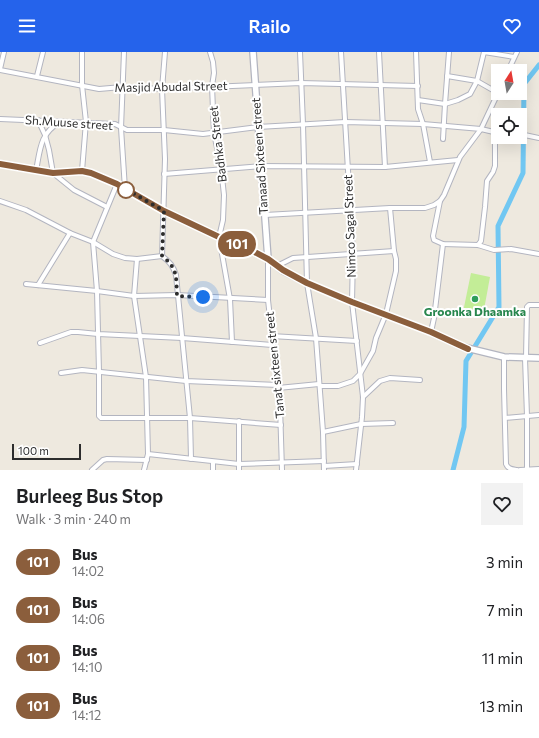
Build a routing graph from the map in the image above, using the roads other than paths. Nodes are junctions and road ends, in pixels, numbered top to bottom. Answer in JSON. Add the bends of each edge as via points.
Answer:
{"nodes":[{"id":1,"x":4,"y":52,"type":"edge"},
{"id":2,"x":43,"y":52,"type":"edge"},
{"id":3,"x":82,"y":52,"type":"edge"},
{"id":4,"x":124,"y":52,"type":"edge"},
{"id":5,"x":165,"y":52,"type":"edge"},
{"id":6,"x":210,"y":52,"type":"edge"},
{"id":7,"x":253,"y":52,"type":"edge"},
{"id":8,"x":300,"y":52,"type":"edge"},
{"id":9,"x":341,"y":52,"type":"edge"},
{"id":10,"x":379,"y":52,"type":"edge"},
{"id":11,"x":416,"y":52,"type":"edge"},
{"id":12,"x":449,"y":52,"type":"edge"},
{"id":13,"x":515,"y":54,"type":"edge"},
{"id":14,"x":511,"y":64,"type":"edge"},
{"id":15,"x":0,"y":69,"type":"edge"},
{"id":16,"x":37,"y":76,"type":"junction"},
{"id":17,"x":447,"y":76,"type":"junction"},
{"id":18,"x":477,"y":81,"type":"junction"},
{"id":19,"x":301,"y":83,"type":"junction"},
{"id":20,"x":82,"y":85,"type":"junction"},
{"id":21,"x":255,"y":85,"type":"junction"},
{"id":22,"x":343,"y":85,"type":"junction"},
{"id":23,"x":382,"y":85,"type":"junction"},
{"id":24,"x":212,"y":86,"type":"junction"},
{"id":25,"x":418,"y":86,"type":"junction"},
{"id":26,"x":122,"y":87,"type":"junction"},
{"id":27,"x":162,"y":89,"type":"junction"},
{"id":28,"x":491,"y":89,"type":"edge"},
{"id":29,"x":418,"y":100,"type":"junction"},
{"id":30,"x":495,"y":100,"type":"edge"},
{"id":31,"x":444,"y":104,"type":"junction"},
{"id":32,"x":0,"y":119,"type":"edge"},
{"id":33,"x":38,"y":120,"type":"junction"},
{"id":34,"x":61,"y":121,"type":"junction"},
{"id":35,"x":86,"y":122,"type":"junction"},
{"id":36,"x":345,"y":122,"type":"junction"},
{"id":37,"x":384,"y":123,"type":"junction"},
{"id":38,"x":303,"y":124,"type":"junction"},
{"id":39,"x":423,"y":124,"type":"junction"},
{"id":40,"x":444,"y":126,"type":"junction"},
{"id":41,"x":258,"y":127,"type":"junction"},
{"id":42,"x":121,"y":128,"type":"junction"},
{"id":43,"x":481,"y":129,"type":"junction"},
{"id":44,"x":164,"y":130,"type":"junction"},
{"id":45,"x":491,"y":132,"type":"edge"},
{"id":46,"x":214,"y":133,"type":"junction"},
{"id":47,"x":45,"y":135,"type":"junction"},
{"id":48,"x":527,"y":136,"type":"edge"},
{"id":49,"x":539,"y":138,"type":"edge"},
{"id":50,"x":443,"y":139,"type":"dead end"},
{"id":51,"x":496,"y":144,"type":"edge"},
{"id":52,"x":458,"y":160,"type":"junction"},
{"id":53,"x":430,"y":162,"type":"junction"},
{"id":54,"x":0,"y":164,"type":"edge"},
{"id":55,"x":261,"y":166,"type":"junction"},
{"id":56,"x":304,"y":167,"type":"junction"},
{"id":57,"x":348,"y":167,"type":"junction"},
{"id":58,"x":385,"y":167,"type":"junction"},
{"id":59,"x":221,"y":168,"type":"junction"},
{"id":60,"x":36,"y":171,"type":"junction"},
{"id":61,"x":82,"y":171,"type":"junction"},
{"id":62,"x":53,"y":173,"type":"junction"},
{"id":63,"x":164,"y":174,"type":"junction"},
{"id":64,"x":117,"y":184,"type":"junction"},
{"id":65,"x":124,"y":188,"type":"junction"},
{"id":66,"x":0,"y":201,"type":"edge"},
{"id":67,"x":440,"y":201,"type":"junction"},
{"id":68,"x":107,"y":207,"type":"junction"},
{"id":69,"x":390,"y":208,"type":"junction"},
{"id":70,"x":351,"y":210,"type":"junction"},
{"id":71,"x":164,"y":211,"type":"junction"},
{"id":72,"x":306,"y":212,"type":"junction"},
{"id":73,"x":265,"y":215,"type":"junction"},
{"id":74,"x":70,"y":233,"type":"junction"},
{"id":75,"x":219,"y":237,"type":"junction"},
{"id":76,"x":93,"y":242,"type":"junction"},
{"id":77,"x":443,"y":244,"type":"junction"},
{"id":78,"x":478,"y":246,"type":"junction"},
{"id":79,"x":394,"y":251,"type":"junction"},
{"id":80,"x":353,"y":254,"type":"junction"},
{"id":81,"x":539,"y":254,"type":"edge"},
{"id":82,"x":162,"y":256,"type":"junction"},
{"id":83,"x":307,"y":256,"type":"junction"},
{"id":84,"x":137,"y":259,"type":"junction"},
{"id":85,"x":268,"y":259,"type":"junction"},
{"id":86,"x":277,"y":266,"type":"junction"},
{"id":87,"x":307,"y":283,"type":"junction"},
{"id":88,"x":26,"y":284,"type":"dead end"},
{"id":89,"x":38,"y":285,"type":"junction"},
{"id":90,"x":97,"y":291,"type":"junction"},
{"id":91,"x":134,"y":296,"type":"junction"},
{"id":92,"x":177,"y":296,"type":"junction"},
{"id":93,"x":230,"y":299,"type":"junction"},
{"id":94,"x":268,"y":300,"type":"junction"},
{"id":95,"x":352,"y":302,"type":"junction"},
{"id":96,"x":539,"y":305,"type":"edge"},
{"id":97,"x":386,"y":314,"type":"junction"},
{"id":98,"x":431,"y":332,"type":"junction"},
{"id":99,"x":98,"y":334,"type":"junction"},
{"id":100,"x":140,"y":336,"type":"junction"},
{"id":101,"x":271,"y":336,"type":"junction"},
{"id":102,"x":182,"y":338,"type":"junction"},
{"id":103,"x":316,"y":338,"type":"junction"},
{"id":104,"x":357,"y":341,"type":"junction"},
{"id":105,"x":232,"y":342,"type":"junction"},
{"id":106,"x":40,"y":343,"type":"dead end"},
{"id":107,"x":272,"y":345,"type":"junction"},
{"id":108,"x":504,"y":357,"type":"junction"},
{"id":109,"x":525,"y":358,"type":"junction"},
{"id":110,"x":539,"y":358,"type":"edge"},
{"id":111,"x":100,"y":372,"type":"junction"},
{"id":112,"x":61,"y":373,"type":"dead end"},
{"id":113,"x":360,"y":374,"type":"junction"},
{"id":114,"x":146,"y":377,"type":"junction"},
{"id":115,"x":420,"y":380,"type":"dead end"},
{"id":116,"x":186,"y":381,"type":"junction"},
{"id":117,"x":319,"y":385,"type":"junction"},
{"id":118,"x":278,"y":386,"type":"junction"},
{"id":119,"x":363,"y":397,"type":"junction"},
{"id":120,"x":539,"y":415,"type":"edge"},
{"id":121,"x":527,"y":416,"type":"junction"},
{"id":122,"x":146,"y":417,"type":"junction"},
{"id":123,"x":190,"y":418,"type":"junction"},
{"id":124,"x":505,"y":418,"type":"junction"},
{"id":125,"x":239,"y":421,"type":"junction"},
{"id":126,"x":361,"y":424,"type":"junction"},
{"id":127,"x":393,"y":424,"type":"dead end"},
{"id":128,"x":281,"y":425,"type":"junction"},
{"id":129,"x":323,"y":432,"type":"junction"},
{"id":130,"x":148,"y":454,"type":"junction"},
{"id":131,"x":191,"y":459,"type":"junction"},
{"id":132,"x":147,"y":460,"type":"junction"},
{"id":133,"x":213,"y":462,"type":"junction"},
{"id":134,"x":282,"y":463,"type":"junction"},
{"id":135,"x":239,"y":464,"type":"junction"},
{"id":136,"x":357,"y":464,"type":"junction"},
{"id":137,"x":324,"y":466,"type":"edge"},
{"id":138,"x":539,"y":469,"type":"edge"},
{"id":139,"x":92,"y":470,"type":"edge"},
{"id":140,"x":144,"y":470,"type":"edge"},
{"id":141,"x":213,"y":470,"type":"edge"},
{"id":142,"x":239,"y":470,"type":"edge"},
{"id":143,"x":282,"y":470,"type":"edge"},
{"id":144,"x":356,"y":470,"type":"edge"},
{"id":145,"x":518,"y":470,"type":"edge"},
{"id":146,"x":527,"y":470,"type":"edge"}],
"edges":[{"from":1,"to":15,"type":"street"},
{"from":2,"to":16,"type":"street"},
{"from":3,"to":20,"type":"street"},
{"from":4,"to":26,"type":"street"},
{"from":5,"to":27,"type":"street"},
{"from":6,"to":24,"type":"street","name":"Badhka Street","via":[[214,73]]},
{"from":7,"to":21,"type":"street","name":"Tanaad Sixteen street"},
{"from":8,"to":19,"type":"street"},
{"from":9,"to":22,"type":"street","name":"Nimco Sagal Street"},
{"from":10,"to":23,"type":"street"},
{"from":11,"to":25,"type":"street"},
{"from":12,"to":17,"type":"street"},
{"from":13,"to":14,"type":"street"},
{"from":13,"to":18,"type":"street","via":[[484,52]]},
{"from":15,"to":16,"type":"street","name":"Masjid Abudal Street"},
{"from":16,"to":20,"type":"street","name":"Masjid Abudal Street"},
{"from":17,"to":18,"type":"street"},
{"from":17,"to":31,"type":"street"},
{"from":18,"to":28,"type":"street"},
{"from":18,"to":31,"type":"street","via":[[470,94]]},
{"from":19,"to":21,"type":"street","name":"Masjid Abudal Street"},
{"from":19,"to":22,"type":"street","name":"Masjid Abudal Street"},
{"from":19,"to":38,"type":"street"},
{"from":20,"to":26,"type":"street","name":"Masjid Abudal Street","via":[[99,88]]},
{"from":20,"to":35,"type":"street"},
{"from":21,"to":24,"type":"street","name":"Masjid Abudal Street"},
{"from":21,"to":41,"type":"street","name":"Tanaad Sixteen street"},
{"from":22,"to":23,"type":"street","name":"Masjid Abudal Street"},
{"from":22,"to":36,"type":"street","name":"Nimco Sagal Street"},
{"from":23,"to":25,"type":"street","name":"Masjid Abudal Street"},
{"from":23,"to":37,"type":"street"},
{"from":24,"to":27,"type":"street","name":"Masjid Abudal Street"},
{"from":24,"to":46,"type":"street","name":"Badhka Street"},
{"from":25,"to":29,"type":"street"},
{"from":26,"to":27,"type":"street","name":"Masjid Abudal Street"},
{"from":26,"to":42,"type":"street"},
{"from":27,"to":44,"type":"street"},
{"from":29,"to":31,"type":"street"},
{"from":29,"to":39,"type":"street"},
{"from":30,"to":43,"type":"street"},
{"from":31,"to":40,"type":"street"},
{"from":32,"to":33,"type":"street","name":"Sh.Muuse street"},
{"from":33,"to":34,"type":"street","name":"Sh.Muuse street"},
{"from":33,"to":47,"type":"street"},
{"from":34,"to":35,"type":"street","name":"Sh.Muuse street"},
{"from":34,"to":47,"type":"street"},
{"from":35,"to":42,"type":"street","name":"Sh.Muuse street","via":[[115,124]]},
{"from":35,"to":61,"type":"street"},
{"from":36,"to":37,"type":"street","name":"Sh.Muuse street"},
{"from":36,"to":38,"type":"street","name":"Sh.Muuse street"},
{"from":36,"to":57,"type":"street","name":"Nimco Sagal Street"},
{"from":37,"to":39,"type":"street","name":"Sh.Muuse street"},
{"from":37,"to":58,"type":"street"},
{"from":38,"to":41,"type":"street","name":"Sh.Muuse street"},
{"from":38,"to":56,"type":"street"},
{"from":39,"to":40,"type":"street","name":"Sh.Muuse street"},
{"from":39,"to":53,"type":"street"},
{"from":40,"to":43,"type":"street","name":"Sh.Muuse street"},
{"from":40,"to":50,"type":"street"},
{"from":41,"to":46,"type":"street","name":"Sh.Muuse street"},
{"from":41,"to":55,"type":"street","name":"Tanaad Sixteen street"},
{"from":42,"to":44,"type":"street","name":"Sh.Muuse street"},
{"from":42,"to":65,"type":"street"},
{"from":43,"to":45,"type":"street","name":"Sh.Muuse street"},
{"from":43,"to":52,"type":"street"},
{"from":44,"to":46,"type":"street","name":"Sh.Muuse street"},
{"from":44,"to":63,"type":"street"},
{"from":46,"to":59,"type":"street","name":"Badhka Street"},
{"from":47,"to":60,"type":"street"},
{"from":47,"to":62,"type":"street"},
{"from":48,"to":49,"type":"street"},
{"from":51,"to":78,"type":"street","via":[[495,166],[487,181],[486,207]]},
{"from":52,"to":53,"type":"street"},
{"from":52,"to":67,"type":"street"},
{"from":53,"to":58,"type":"street"},
{"from":54,"to":60,"type":"street"},
{"from":55,"to":56,"type":"street"},
{"from":55,"to":59,"type":"street"},
{"from":55,"to":73,"type":"street","name":"Tanaad Sixteen street"},
{"from":56,"to":57,"type":"street"},
{"from":56,"to":72,"type":"street"},
{"from":57,"to":58,"type":"street"},
{"from":57,"to":70,"type":"street","name":"Nimco Sagal Street"},
{"from":59,"to":63,"type":"street"},
{"from":59,"to":75,"type":"street","name":"Badhka Street","via":[[224,195]]},
{"from":60,"to":62,"type":"street"},
{"from":61,"to":62,"type":"street"},
{"from":61,"to":64,"type":"street"},
{"from":62,"to":68,"type":"street","via":[[74,190]]},
{"from":63,"to":71,"type":"street"},
{"from":64,"to":65,"type":"street"},
{"from":64,"to":68,"type":"street"},
{"from":65,"to":71,"type":"street"},
{"from":66,"to":74,"type":"street","via":[[26,210]]},
{"from":67,"to":69,"type":"street","via":[[425,208]]},
{"from":67,"to":77,"type":"street","via":[[432,236],[434,240]]},
{"from":68,"to":76,"type":"street"},
{"from":69,"to":70,"type":"street"},
{"from":69,"to":79,"type":"street"},
{"from":70,"to":72,"type":"street"},
{"from":70,"to":80,"type":"street","name":"Nimco Sagal Street"},
{"from":71,"to":75,"type":"street"},
{"from":71,"to":82,"type":"street"},
{"from":72,"to":73,"type":"street"},
{"from":72,"to":83,"type":"street"},
{"from":73,"to":85,"type":"street","name":"Tanaad Sixteen street"},
{"from":74,"to":76,"type":"street"},
{"from":74,"to":89,"type":"street"},
{"from":75,"to":85,"type":"street"},
{"from":75,"to":93,"type":"street"},
{"from":76,"to":84,"type":"street","via":[[113,254]]},
{"from":76,"to":90,"type":"street"},
{"from":77,"to":78,"type":"street"},
{"from":77,"to":98,"type":"street"},
{"from":78,"to":81,"type":"street"},
{"from":79,"to":80,"type":"street"},
{"from":79,"to":97,"type":"street","via":[[396,271]]},
{"from":80,"to":83,"type":"street"},
{"from":80,"to":95,"type":"street","name":"Nimco Sagal Street"},
{"from":82,"to":84,"type":"street"},
{"from":82,"to":92,"type":"street","via":[[174,267]]},
{"from":83,"to":86,"type":"street","via":[[293,258]]},
{"from":83,"to":87,"type":"street"},
{"from":84,"to":91,"type":"street"},
{"from":85,"to":86,"type":"street"},
{"from":85,"to":94,"type":"street","name":"Tanat sixteen street"},
{"from":86,"to":87,"type":"street"},
{"from":87,"to":95,"type":"street"},
{"from":87,"to":103,"type":"street"},
{"from":88,"to":89,"type":"street"},
{"from":89,"to":90,"type":"street"},
{"from":90,"to":91,"type":"street"},
{"from":90,"to":99,"type":"street"},
{"from":91,"to":92,"type":"street"},
{"from":91,"to":100,"type":"street"},
{"from":92,"to":93,"type":"street"},
{"from":92,"to":102,"type":"street"},
{"from":93,"to":94,"type":"street"},
{"from":93,"to":105,"type":"street"},
{"from":94,"to":101,"type":"street","name":"Tanat sixteen street"},
{"from":95,"to":97,"type":"street"},
{"from":95,"to":104,"type":"street","name":"Nimco Sagal Street"},
{"from":96,"to":109,"type":"street","via":[[529,305],[527,308]]},
{"from":97,"to":98,"type":"street"},
{"from":97,"to":113,"type":"street","via":[[373,351]]},
{"from":98,"to":108,"type":"street","via":[[468,349]]},
{"from":99,"to":100,"type":"street"},
{"from":99,"to":106,"type":"street","via":[[71,332]]},
{"from":99,"to":111,"type":"street"},
{"from":100,"to":102,"type":"street"},
{"from":100,"to":114,"type":"street"},
{"from":101,"to":103,"type":"street"},
{"from":101,"to":107,"type":"street","name":"Tanat sixteen street"},
{"from":102,"to":105,"type":"street"},
{"from":102,"to":116,"type":"street"},
{"from":103,"to":104,"type":"street"},
{"from":103,"to":117,"type":"street"},
{"from":104,"to":113,"type":"street","name":"Nimco Sagal Street"},
{"from":105,"to":107,"type":"street"},
{"from":107,"to":118,"type":"street","name":"Tanat sixteen street"},
{"from":108,"to":109,"type":"street"},
{"from":108,"to":124,"type":"street"},
{"from":109,"to":110,"type":"street"},
{"from":109,"to":121,"type":"street"},
{"from":111,"to":112,"type":"street","via":[[82,370]]},
{"from":111,"to":114,"type":"street"},
{"from":111,"to":122,"type":"street","via":[[101,418]]},
{"from":113,"to":117,"type":"street","via":[[353,381],[344,384],[332,387]]},
{"from":113,"to":119,"type":"street","name":"Nimco Sagal Street"},
{"from":114,"to":116,"type":"street"},
{"from":114,"to":122,"type":"street"},
{"from":115,"to":119,"type":"street","via":[[390,378],[380,381]]},
{"from":116,"to":118,"type":"street"},
{"from":116,"to":123,"type":"street"},
{"from":117,"to":118,"type":"street"},
{"from":117,"to":129,"type":"street"},
{"from":118,"to":128,"type":"street","name":"Tanat sixteen street"},
{"from":119,"to":126,"type":"street","name":"Nimco Sagal Street"},
{"from":120,"to":121,"type":"street"},
{"from":121,"to":124,"type":"street"},
{"from":121,"to":146,"type":"street"},
{"from":122,"to":123,"type":"street"},
{"from":122,"to":130,"type":"street"},
{"from":123,"to":125,"type":"street"},
{"from":123,"to":131,"type":"street"},
{"from":124,"to":145,"type":"street","via":[[506,464],[510,469]]},
{"from":125,"to":128,"type":"street"},
{"from":125,"to":135,"type":"street"},
{"from":126,"to":127,"type":"street"},
{"from":126,"to":129,"type":"street"},
{"from":126,"to":136,"type":"street","name":"Nimco Sagal Street"},
{"from":128,"to":134,"type":"street","name":"Tanat sixteen street"},
{"from":129,"to":137,"type":"street"},
{"from":130,"to":131,"type":"street"},
{"from":130,"to":132,"type":"street"},
{"from":131,"to":133,"type":"street"},
{"from":132,"to":139,"type":"street","via":[[107,459]]},
{"from":132,"to":140,"type":"street"},
{"from":133,"to":135,"type":"street"},
{"from":133,"to":141,"type":"street"},
{"from":134,"to":135,"type":"street"},
{"from":134,"to":137,"type":"street"},
{"from":134,"to":143,"type":"street","name":"Tanat sixteen street"},
{"from":135,"to":142,"type":"street"},
{"from":136,"to":137,"type":"street"},
{"from":136,"to":144,"type":"street","name":"Nimco Sagal Street"},
{"from":138,"to":146,"type":"street"},
{"from":145,"to":146,"type":"street"}]}
